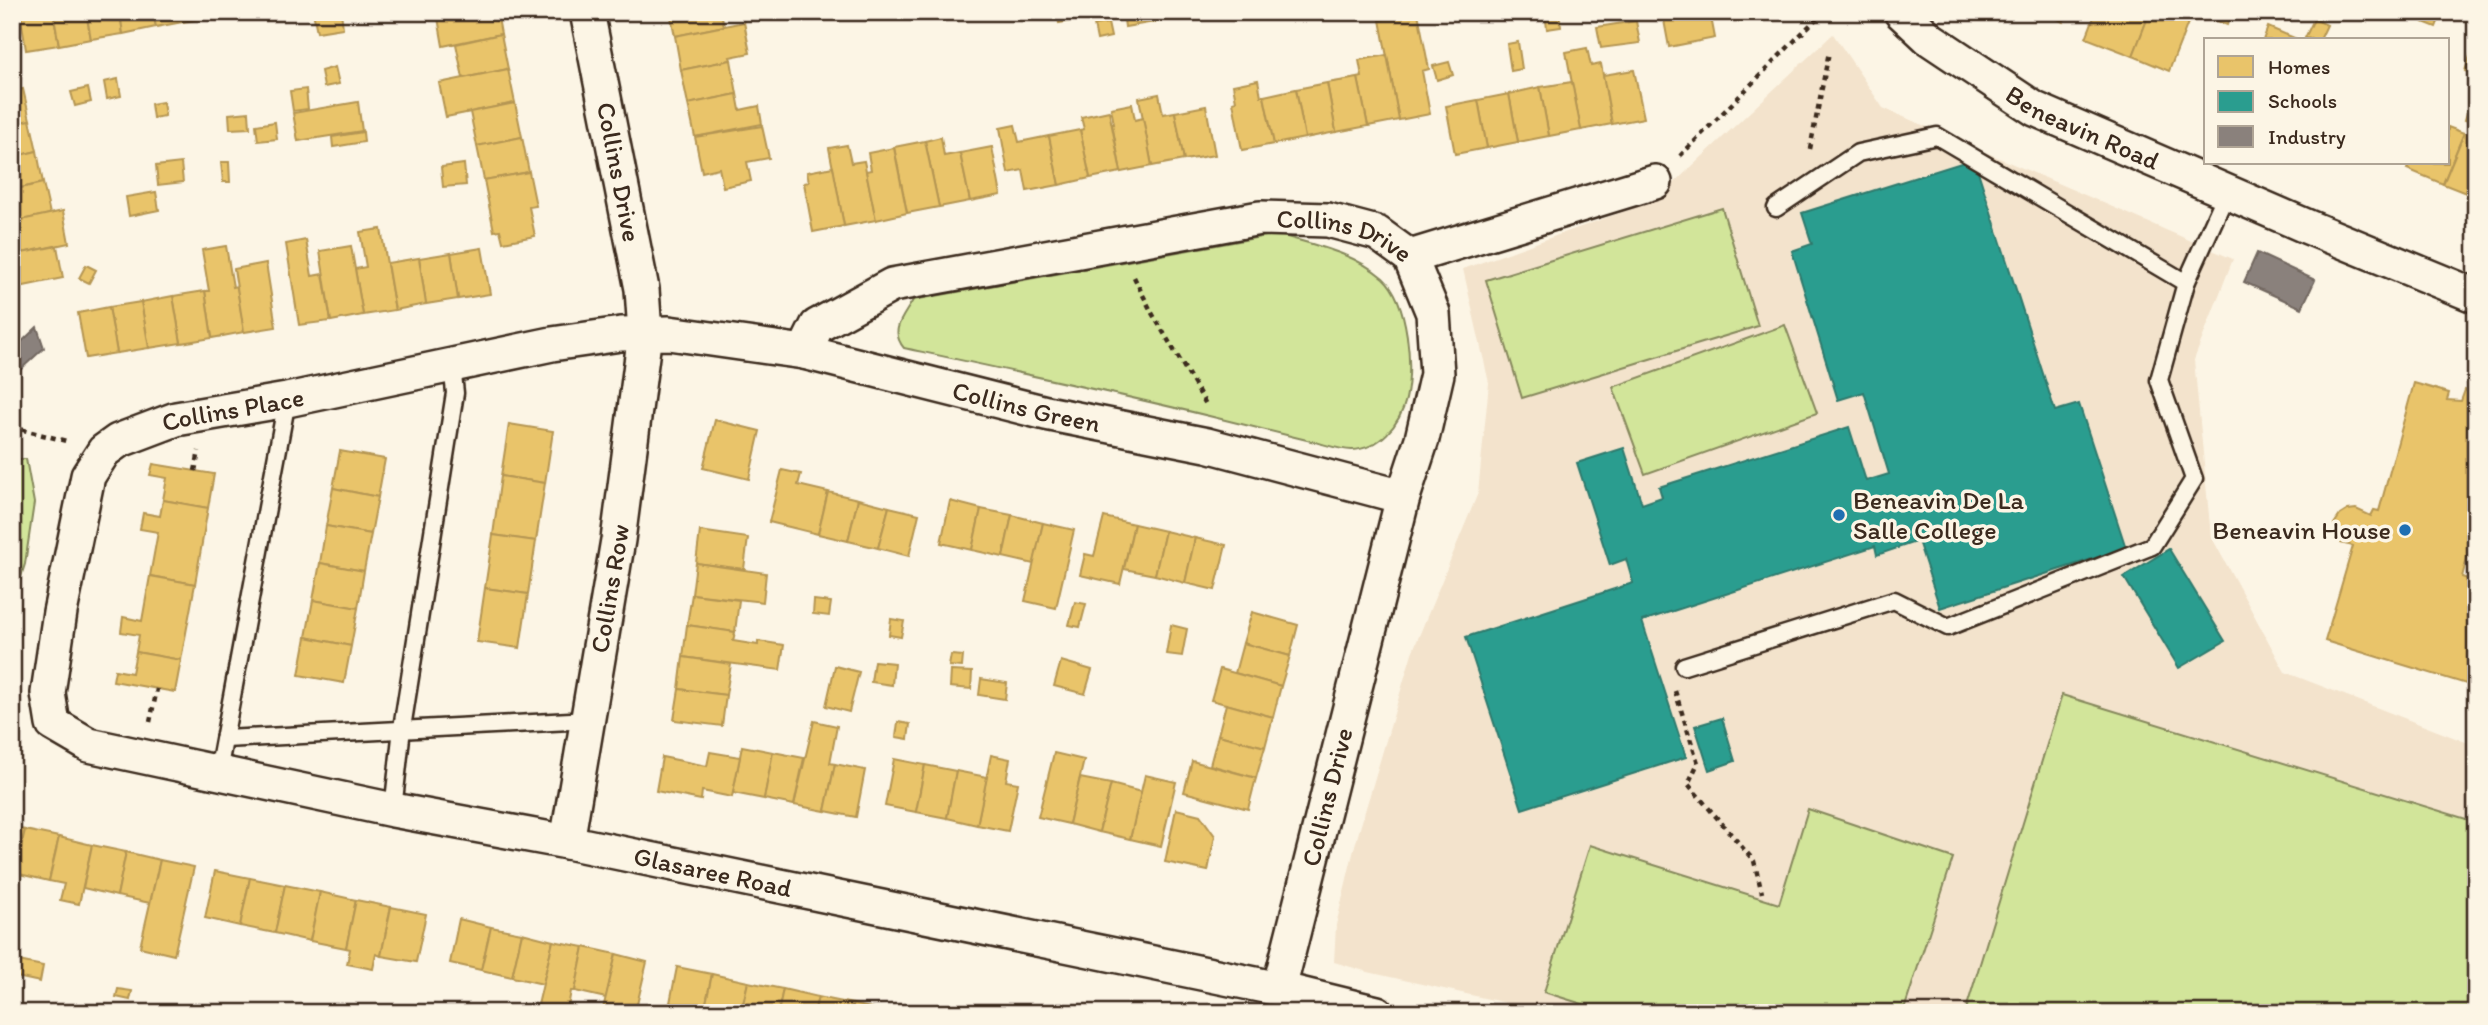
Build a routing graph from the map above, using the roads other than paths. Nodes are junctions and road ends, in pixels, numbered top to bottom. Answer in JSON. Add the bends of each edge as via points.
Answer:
{"nodes":[{"id":1,"x":587,"y":12,"type":"edge"},
{"id":2,"x":1901,"y":12,"type":"edge"},
{"id":3,"x":1654,"y":182,"type":"road end"},
{"id":4,"x":2227,"y":192,"type":"junction"},
{"id":5,"x":1776,"y":208,"type":"dead end"},
{"id":6,"x":1410,"y":257,"type":"junction"},
{"id":7,"x":2186,"y":283,"type":"junction"},
{"id":8,"x":2476,"y":296,"type":"edge"},
{"id":9,"x":645,"y":333,"type":"junction"},
{"id":10,"x":804,"y":352,"type":"junction"},
{"id":11,"x":452,"y":365,"type":"junction"},
{"id":12,"x":287,"y":400,"type":"junction"},
{"id":13,"x":1403,"y":497,"type":"junction"},
{"id":14,"x":1684,"y":666,"type":"road end"},
{"id":15,"x":589,"y":720,"type":"junction"},
{"id":16,"x":53,"y":724,"type":"joint"},
{"id":17,"x":402,"y":728,"type":"junction"},
{"id":18,"x":225,"y":739,"type":"junction"},
{"id":19,"x":218,"y":772,"type":"junction"},
{"id":20,"x":393,"y":810,"type":"junction"},
{"id":21,"x":567,"y":842,"type":"junction"},
{"id":22,"x":1279,"y":989,"type":"junction"},
{"id":23,"x":1377,"y":1013,"type":"edge"}],
"edges":[{"from":1,"to":9,"type":"street","name":"Collins Drive","via":[[640,276]]},
{"from":2,"to":4,"type":"street","name":"Beneavin Road","via":[[1930,39],[2035,109]]},
{"from":3,"to":6,"type":"street"},
{"from":4,"to":7,"type":"lane"},
{"from":4,"to":8,"type":"street","name":"Beneavin Road"},
{"from":5,"to":7,"type":"lane","via":[[1858,153],[1937,136]]},
{"from":6,"to":10,"type":"street","name":"Collins Drive","via":[[1377,233],[1328,220],[1261,218],[892,285],[817,326]]},
{"from":6,"to":13,"type":"street","name":"Collins Drive","via":[[1433,313],[1437,374]]},
{"from":7,"to":14,"type":"lane","via":[[2159,380],[2194,479],[2152,546],[1948,627],[1894,600]]},
{"from":9,"to":10,"type":"street","name":"Collins Green"},
{"from":9,"to":11,"type":"street","name":"Collins Place","via":[[552,344]]},
{"from":9,"to":15,"type":"street","name":"Collins Row"},
{"from":10,"to":13,"type":"street","name":"Collins Green","via":[[1046,413],[1207,445]]},
{"from":11,"to":12,"type":"street","name":"Collins Place"},
{"from":11,"to":17,"type":"lane","via":[[455,393]]},
{"from":12,"to":16,"type":"street","name":"Collins Place","via":[[176,419],[104,451],[88,476],[60,612],[48,693]]},
{"from":12,"to":18,"type":"lane"},
{"from":13,"to":22,"type":"street","name":"Collins Drive"},
{"from":15,"to":17,"type":"lane"},
{"from":15,"to":21,"type":"street","name":"Collins Row"},
{"from":16,"to":19,"type":"street","name":"Glasaree Road","via":[[89,745]]},
{"from":17,"to":18,"type":"lane"},
{"from":17,"to":20,"type":"lane"},
{"from":18,"to":19,"type":"lane"},
{"from":19,"to":20,"type":"street","name":"Glasaree Road"},
{"from":20,"to":21,"type":"street","name":"Glasaree Road"},
{"from":21,"to":22,"type":"street","name":"Glasaree Road"},
{"from":22,"to":23,"type":"street","name":"Glasaree Road"}]}
